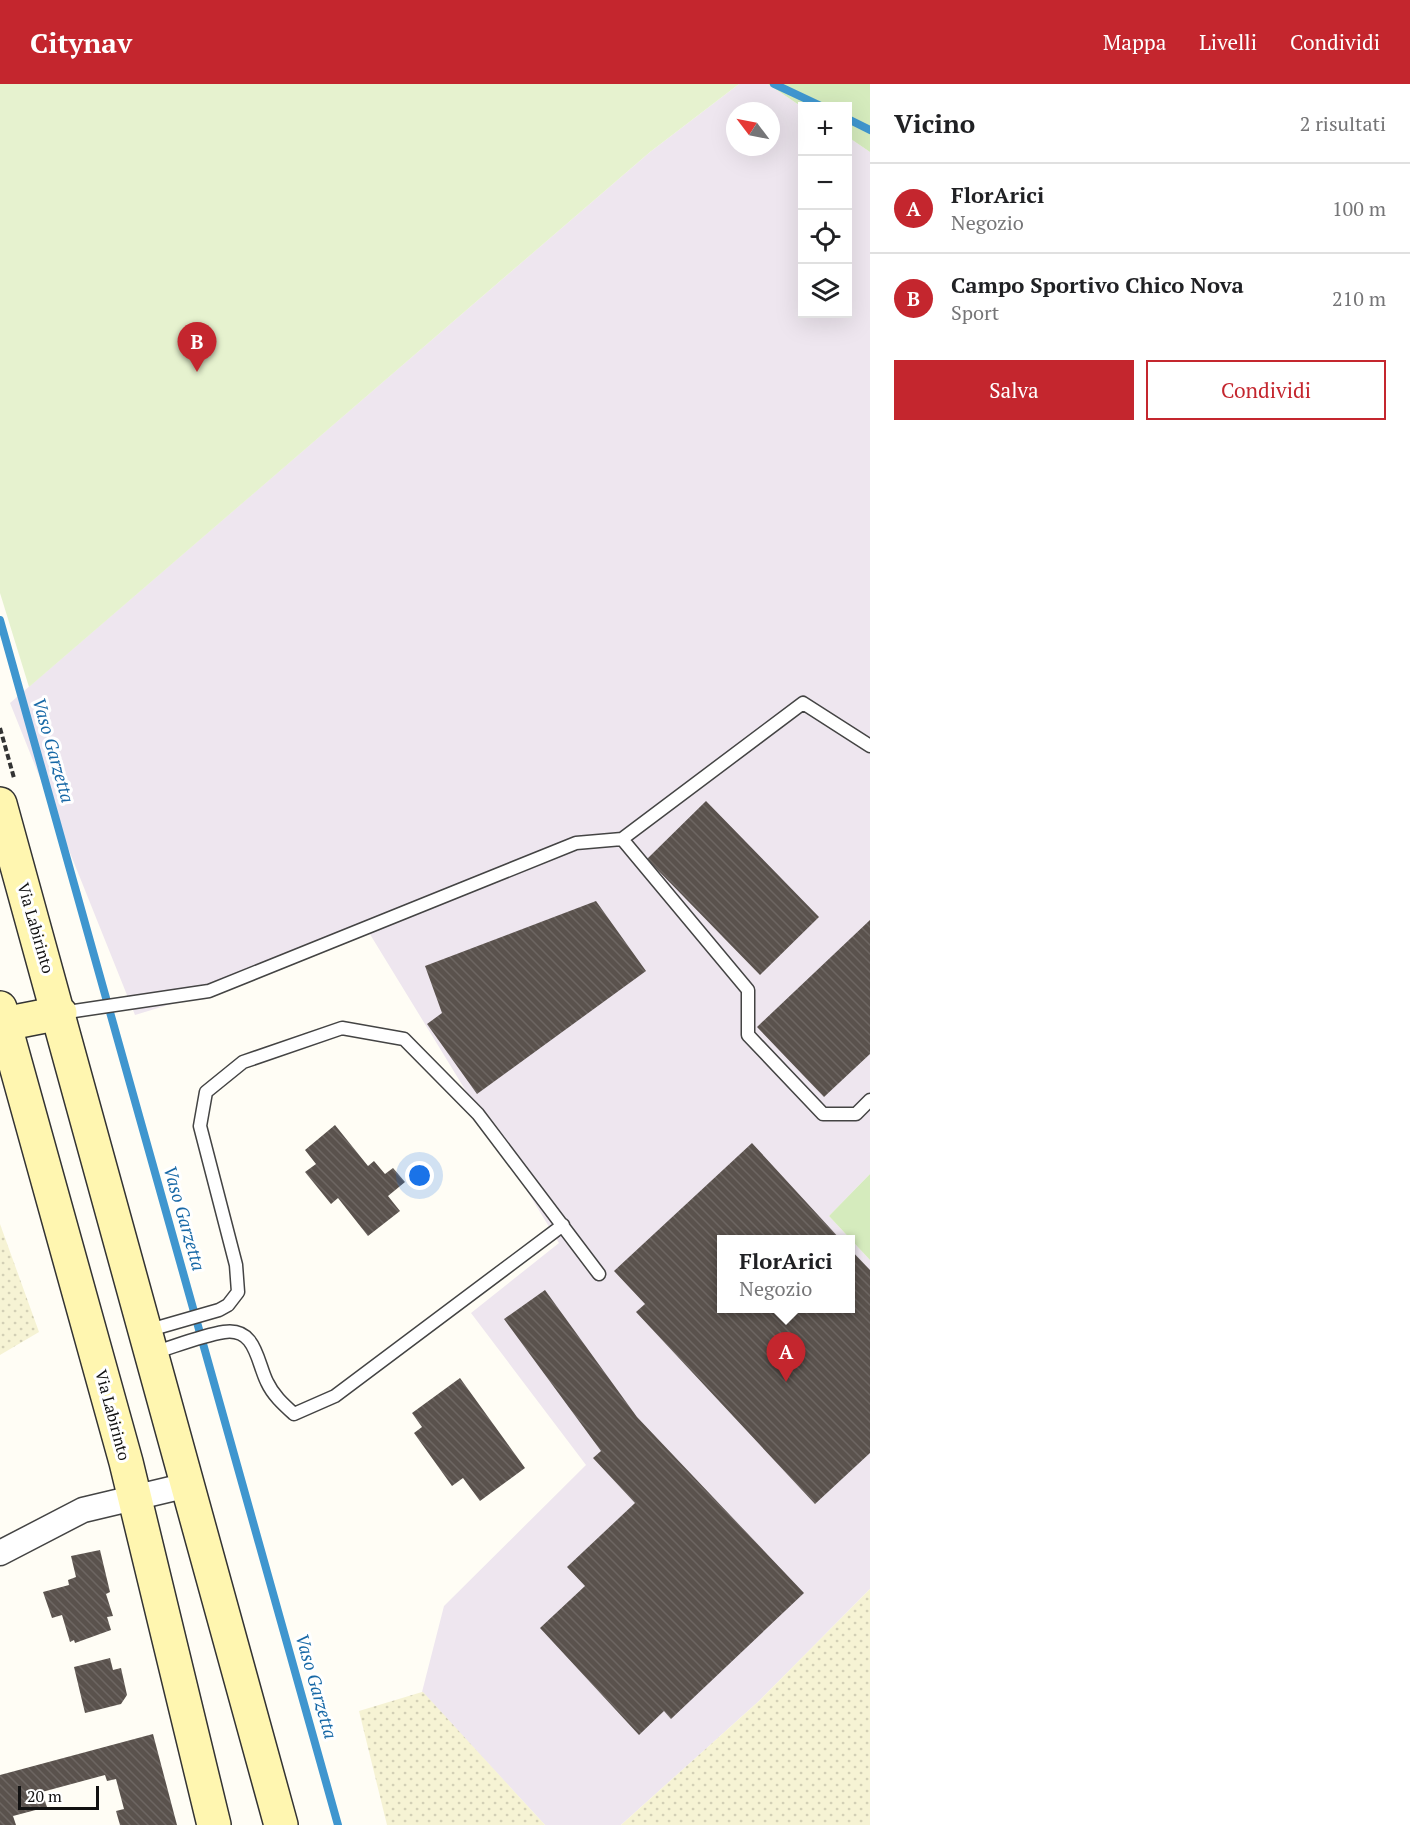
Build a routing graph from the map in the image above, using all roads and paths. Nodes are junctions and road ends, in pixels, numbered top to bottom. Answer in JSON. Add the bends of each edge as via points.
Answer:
{"nodes":[{"id":1,"x":870,"y":746,"type":"edge"},
{"id":2,"x":0,"y":804,"type":"edge"},
{"id":3,"x":622,"y":839,"type":"junction"},
{"id":4,"x":60,"y":1013,"type":"junction"},
{"id":5,"x":2,"y":1016,"type":"edge"},
{"id":6,"x":870,"y":1100,"type":"edge"},
{"id":7,"x":563,"y":1225,"type":"junction"},
{"id":8,"x":599,"y":1274,"type":"dead end"},
{"id":9,"x":149,"y":1342,"type":"junction"},
{"id":10,"x":188,"y":1485,"type":"junction"},
{"id":11,"x":134,"y":1498,"type":"junction"},
{"id":12,"x":0,"y":1553,"type":"edge"},
{"id":13,"x":214,"y":1825,"type":"edge"},
{"id":14,"x":281,"y":1825,"type":"edge"}],
"edges":[{"from":1,"to":3,"type":"lane","via":[[803,703]]},
{"from":2,"to":4,"type":"street","name":"Via Labirinto"},
{"from":3,"to":4,"type":"lane","via":[[576,843],[208,991]]},
{"from":3,"to":6,"type":"lane","via":[[748,990],[748,1035],[823,1114],[856,1114]]},
{"from":4,"to":5,"type":"street"},
{"from":4,"to":9,"type":"street","name":"Via Labirinto"},
{"from":5,"to":11,"type":"street","name":"Via Labirinto"},
{"from":7,"to":8,"type":"lane"},
{"from":7,"to":9,"type":"lane","via":[[335,1396],[294,1414],[267,1382],[250,1339],[234,1332],[191,1342]]},
{"from":7,"to":9,"type":"lane","via":[[477,1114],[404,1039],[342,1028],[243,1062],[206,1092],[200,1126],[238,1292],[224,1308],[185,1320]]},
{"from":9,"to":10,"type":"street","name":"Via Labirinto"},
{"from":10,"to":11,"type":"street"},
{"from":10,"to":14,"type":"street","name":"Via Labirinto"},
{"from":11,"to":12,"type":"street","via":[[83,1510]]},
{"from":11,"to":13,"type":"street","name":"Via Labirinto"}]}
